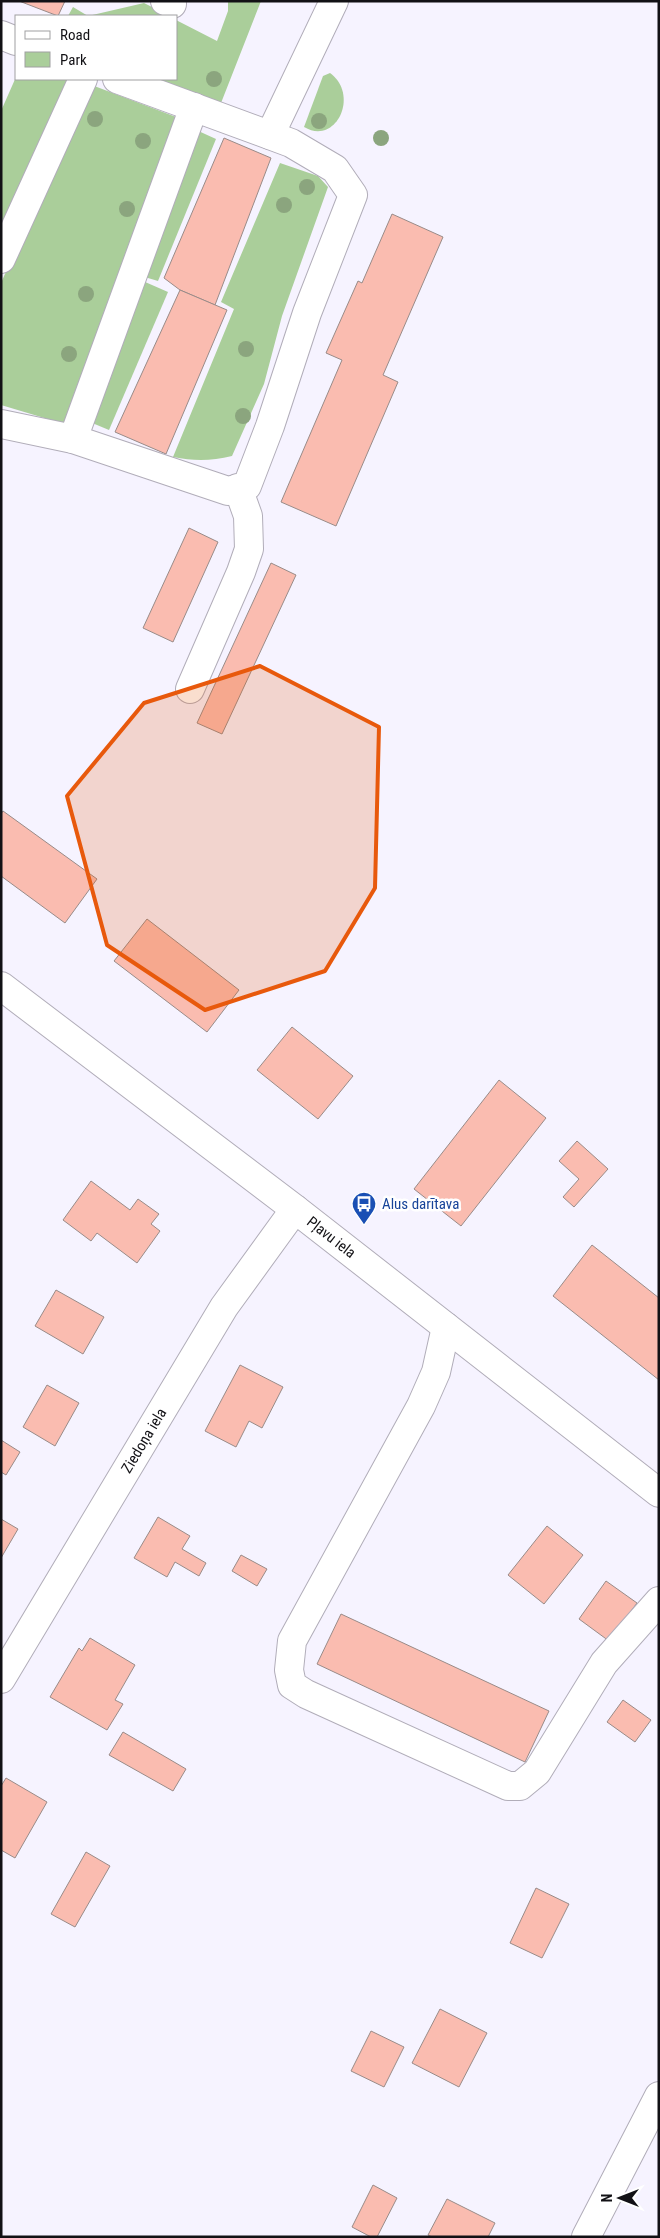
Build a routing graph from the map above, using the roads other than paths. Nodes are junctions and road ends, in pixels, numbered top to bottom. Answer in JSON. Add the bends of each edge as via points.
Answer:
{"nodes":[{"id":1,"x":334,"y":1,"type":"edge"},
{"id":2,"x":1,"y":35,"type":"edge"},
{"id":3,"x":15,"y":41,"type":"edge"},
{"id":4,"x":83,"y":80,"type":"edge"},
{"id":5,"x":120,"y":80,"type":"edge"},
{"id":6,"x":194,"y":107,"type":"junction"},
{"id":7,"x":270,"y":135,"type":"junction"},
{"id":8,"x":1,"y":259,"type":"edge"},
{"id":9,"x":1,"y":424,"type":"edge"},
{"id":10,"x":73,"y":438,"type":"junction"},
{"id":11,"x":238,"y":488,"type":"junction"},
{"id":12,"x":190,"y":689,"type":"dead end"},
{"id":13,"x":1,"y":986,"type":"edge"},
{"id":14,"x":295,"y":1209,"type":"junction"},
{"id":15,"x":446,"y":1327,"type":"junction"},
{"id":16,"x":659,"y":1493,"type":"edge"},
{"id":17,"x":659,"y":1601,"type":"edge"},
{"id":18,"x":1,"y":1679,"type":"edge"},
{"id":19,"x":659,"y":2096,"type":"edge"},
{"id":20,"x":586,"y":2237,"type":"edge"}],
"edges":[{"from":1,"to":7,"type":"street"},
{"from":2,"to":3,"type":"street"},
{"from":4,"to":8,"type":"street"},
{"from":5,"to":6,"type":"street"},
{"from":6,"to":7,"type":"street"},
{"from":6,"to":10,"type":"street"},
{"from":7,"to":11,"type":"street","via":[[291,143],[335,169],[353,195],[307,313],[247,486]]},
{"from":9,"to":10,"type":"street"},
{"from":10,"to":11,"type":"street","via":[[228,491]]},
{"from":11,"to":12,"type":"street","via":[[248,516],[249,549]]},
{"from":13,"to":14,"type":"street","name":"Pļavu iela"},
{"from":14,"to":15,"type":"street","name":"Pļavu iela"},
{"from":14,"to":18,"type":"street","name":"Ziedoņa iela","via":[[224,1307]]},
{"from":15,"to":16,"type":"street","name":"Pļavu iela"},
{"from":15,"to":17,"type":"street","via":[[436,1372],[421,1406],[292,1641],[289,1670],[292,1685],[508,1786],[520,1786],[537,1772],[604,1663]]},
{"from":19,"to":20,"type":"street"}]}
